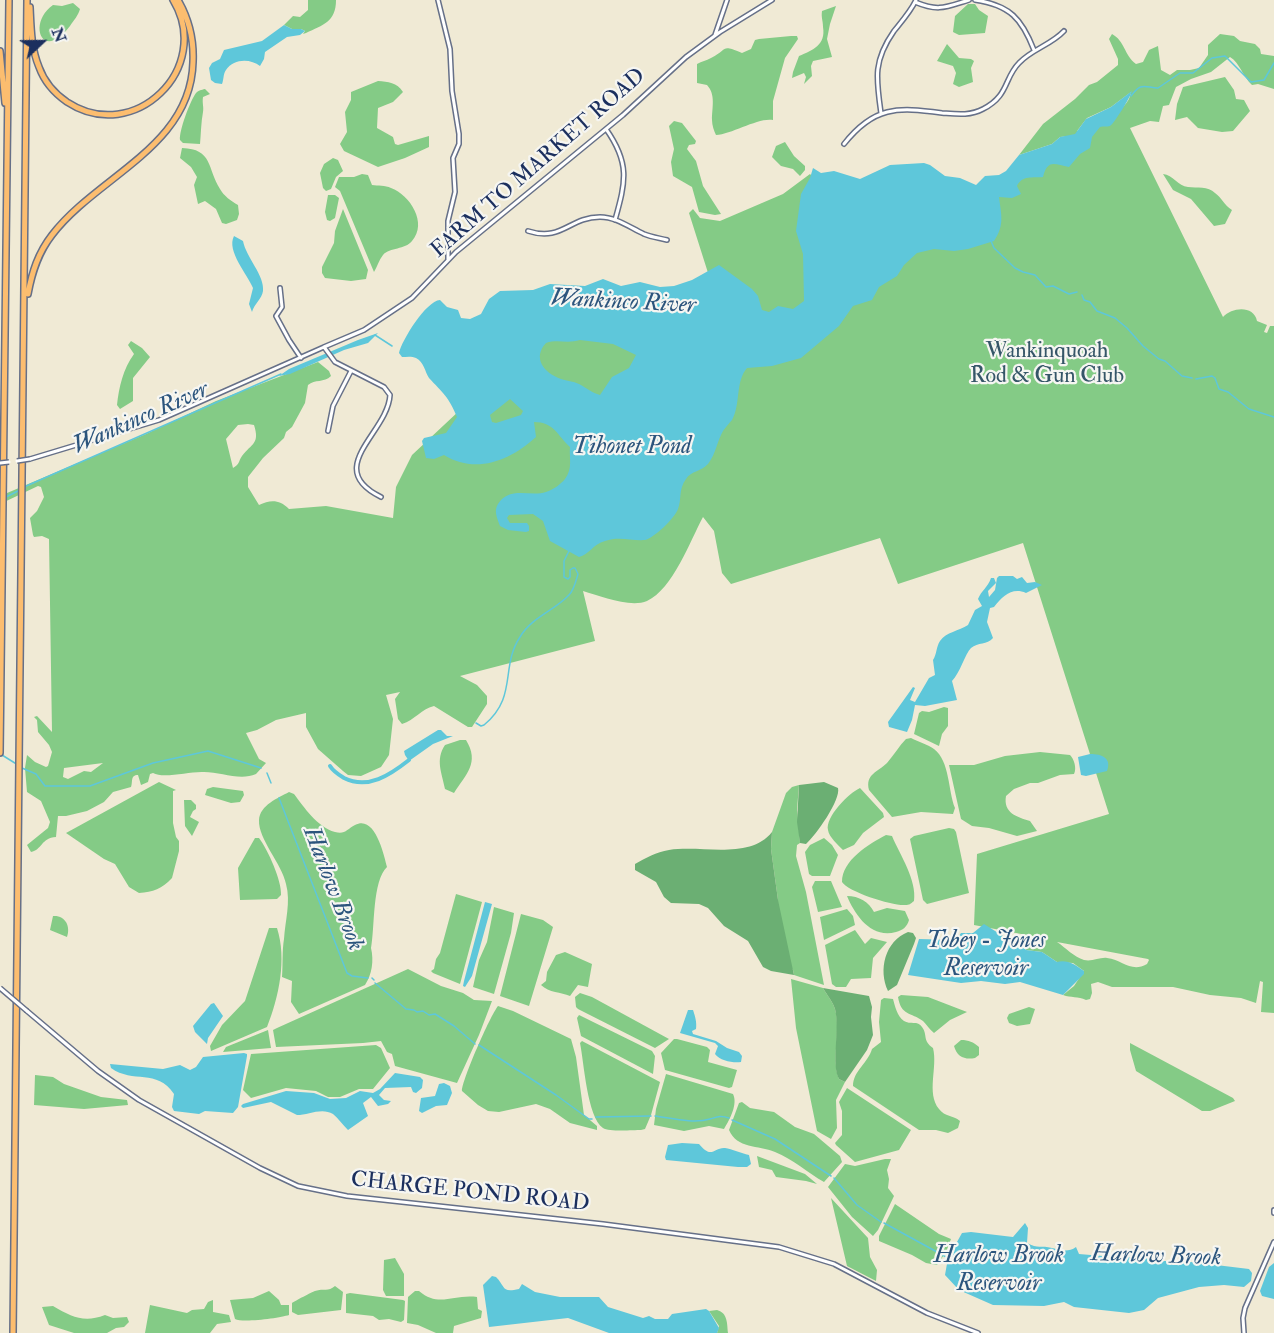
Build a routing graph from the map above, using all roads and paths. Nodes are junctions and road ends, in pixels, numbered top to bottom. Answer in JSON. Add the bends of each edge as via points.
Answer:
{"nodes":[{"id":1,"x":9,"y":0,"type":"edge"},
{"id":2,"x":29,"y":0,"type":"edge"},
{"id":3,"x":172,"y":0,"type":"edge"},
{"id":4,"x":178,"y":0,"type":"edge"},
{"id":5,"x":438,"y":0,"type":"edge"},
{"id":6,"x":727,"y":0,"type":"edge"},
{"id":7,"x":772,"y":0,"type":"edge"},
{"id":8,"x":969,"y":0,"type":"edge"},
{"id":9,"x":975,"y":0,"type":"edge"},
{"id":10,"x":916,"y":1,"type":"edge"},
{"id":11,"x":1064,"y":31,"type":"dead end"},
{"id":12,"x":715,"y":35,"type":"junction"},
{"id":13,"x":1034,"y":50,"type":"junction"},
{"id":14,"x":0,"y":51,"type":"edge"},
{"id":15,"x":880,"y":113,"type":"junction"},
{"id":16,"x":606,"y":129,"type":"junction"},
{"id":17,"x":7,"y":134,"type":"junction"},
{"id":18,"x":844,"y":144,"type":"dead end"},
{"id":19,"x":615,"y":219,"type":"junction"},
{"id":20,"x":528,"y":231,"type":"dead end"},
{"id":21,"x":667,"y":240,"type":"dead end"},
{"id":22,"x":448,"y":260,"type":"junction"},
{"id":23,"x":280,"y":288,"type":"dead end"},
{"id":24,"x":25,"y":310,"type":"junction"},
{"id":25,"x":324,"y":347,"type":"junction"},
{"id":26,"x":301,"y":358,"type":"junction"},
{"id":27,"x":351,"y":371,"type":"junction"},
{"id":28,"x":328,"y":431,"type":"dead end"},
{"id":29,"x":0,"y":463,"type":"edge"},
{"id":30,"x":381,"y":497,"type":"dead end"},
{"id":31,"x":0,"y":752,"type":"edge"},
{"id":32,"x":0,"y":988,"type":"edge"},
{"id":33,"x":1274,"y":1242,"type":"edge"},
{"id":34,"x":13,"y":1333,"type":"edge"},
{"id":35,"x":978,"y":1333,"type":"edge"},
{"id":36,"x":1244,"y":1333,"type":"edge"}],
"edges":[{"from":1,"to":17,"type":"highway"},
{"from":2,"to":3,"type":"highway","via":[[35,56],[48,84],[76,107],[107,115],[127,113],[146,105],[175,75],[184,35]]},
{"from":2,"to":24,"type":"highway"},
{"from":4,"to":24,"type":"highway","via":[[190,30],[193,60],[181,110],[163,136],[54,232],[33,269]]},
{"from":5,"to":22,"type":"street","via":[[450,49],[459,134],[453,158],[455,192],[448,221]]},
{"from":6,"to":12,"type":"street"},
{"from":7,"to":12,"type":"street","name":"FARM TO MARKET ROAD"},
{"from":8,"to":10,"type":"street","via":[[931,9]]},
{"from":9,"to":13,"type":"street","via":[[990,2],[1012,14],[1025,28]]},
{"from":10,"to":15,"type":"street","via":[[879,56],[876,79]]},
{"from":11,"to":13,"type":"street"},
{"from":12,"to":16,"type":"street","name":"FARM TO MARKET ROAD"},
{"from":13,"to":15,"type":"street","via":[[1017,65],[994,103],[982,110],[966,115],[919,110]]},
{"from":14,"to":17,"type":"highway"},
{"from":15,"to":18,"type":"street","via":[[866,121]]},
{"from":16,"to":19,"type":"street","via":[[625,167]]},
{"from":16,"to":22,"type":"street","name":"FARM TO MARKET ROAD"},
{"from":17,"to":31,"type":"highway"},
{"from":19,"to":20,"type":"street","via":[[582,219],[555,233],[540,235]]},
{"from":19,"to":21,"type":"street","via":[[646,236]]},
{"from":22,"to":25,"type":"street","name":"FARM TO MARKET ROAD","via":[[412,298],[364,330]]},
{"from":23,"to":26,"type":"street","via":[[282,306],[276,316]]},
{"from":24,"to":34,"type":"highway"},
{"from":25,"to":26,"type":"street","name":"FARM TO MARKET ROAD"},
{"from":25,"to":27,"type":"street","via":[[330,358]]},
{"from":26,"to":29,"type":"street","name":"FARM TO MARKET ROAD","bridge":true,"via":[[159,420],[30,459]]},
{"from":27,"to":28,"type":"street","via":[[333,406]]},
{"from":27,"to":30,"type":"street","via":[[384,387],[390,395],[356,464],[361,483]]},
{"from":32,"to":35,"type":"street","name":"CHARGE POND ROAD","bridge":true,"via":[[131,1095],[298,1186],[347,1196],[784,1248],[826,1261],[927,1314]]},
{"from":33,"to":36,"type":"street","via":[[1245,1308]]}]}
